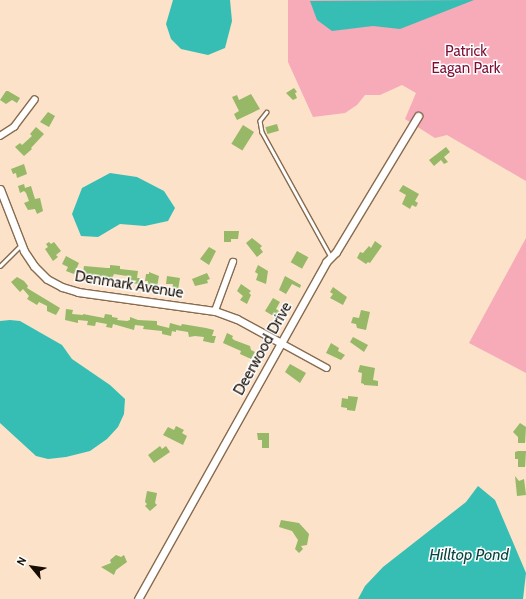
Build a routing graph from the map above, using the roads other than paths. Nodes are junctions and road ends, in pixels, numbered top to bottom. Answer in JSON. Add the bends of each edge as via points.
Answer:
{"nodes":[{"id":1,"x":34,"y":100,"type":"dead end"},
{"id":2,"x":267,"y":112,"type":"dead end"},
{"id":3,"x":418,"y":116,"type":"dead end"},
{"id":4,"x":0,"y":136,"type":"edge"},
{"id":5,"x":0,"y":189,"type":"edge"},
{"id":6,"x":22,"y":245,"type":"junction"},
{"id":7,"x":331,"y":257,"type":"junction"},
{"id":8,"x":233,"y":262,"type":"dead end"},
{"id":9,"x":0,"y":266,"type":"edge"},
{"id":10,"x":215,"y":311,"type":"junction"},
{"id":11,"x":281,"y":342,"type":"junction"},
{"id":12,"x":326,"y":368,"type":"dead end"},
{"id":13,"x":138,"y":599,"type":"edge"}],
"edges":[{"from":1,"to":4,"type":"street","via":[[14,127]]},
{"from":2,"to":7,"type":"lane","via":[[260,121],[262,132]]},
{"from":3,"to":7,"type":"street","name":"Deerwood Drive"},
{"from":5,"to":6,"type":"street","name":"Denmark Avenue"},
{"from":6,"to":9,"type":"lane"},
{"from":6,"to":10,"type":"street","name":"Denmark Avenue","via":[[34,266],[47,279],[62,287],[78,292]]},
{"from":7,"to":11,"type":"street","name":"Deerwood Drive"},
{"from":8,"to":10,"type":"street"},
{"from":10,"to":11,"type":"street","name":"Denmark Avenue","via":[[237,319]]},
{"from":11,"to":12,"type":"street"},
{"from":11,"to":13,"type":"street","name":"Deerwood Drive"}]}
